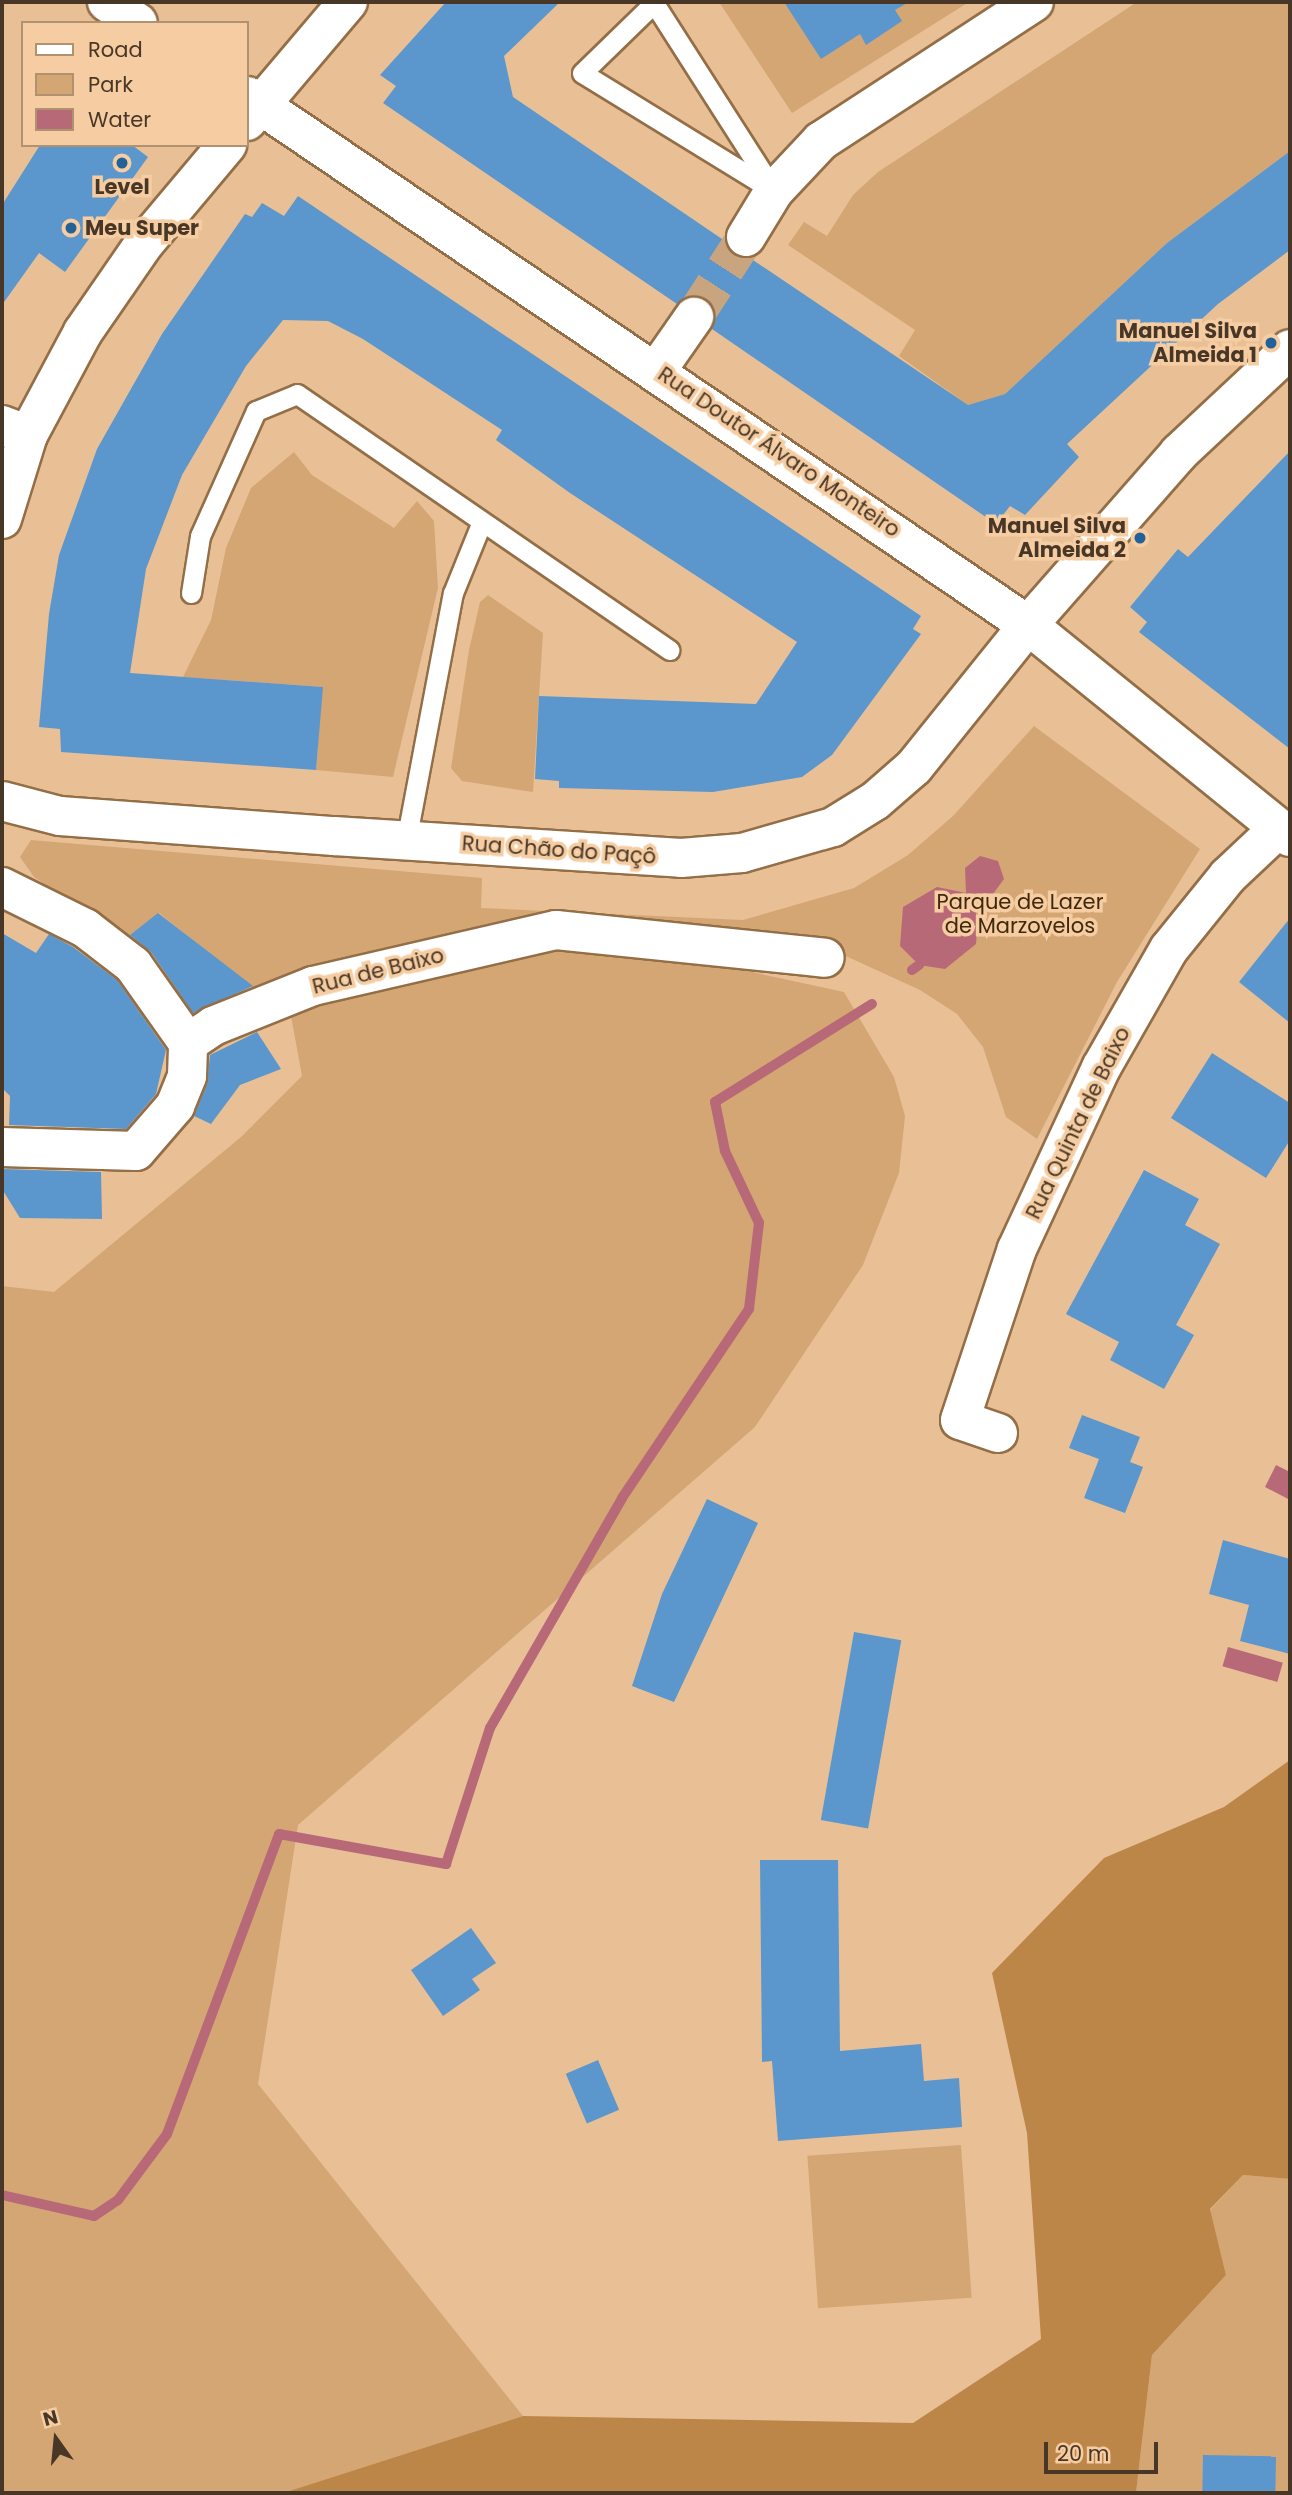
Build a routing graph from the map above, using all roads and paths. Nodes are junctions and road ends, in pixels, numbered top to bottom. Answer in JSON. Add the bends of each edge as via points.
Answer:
{"nodes":[{"id":1,"x":107,"y":2,"type":"edge"},
{"id":2,"x":348,"y":2,"type":"edge"},
{"id":3,"x":1034,"y":2,"type":"edge"},
{"id":4,"x":135,"y":21,"type":"edge"},
{"id":5,"x":251,"y":108,"type":"edge"},
{"id":6,"x":225,"y":147,"type":"edge"},
{"id":7,"x":774,"y":191,"type":"junction"},
{"id":8,"x":746,"y":237,"type":"tunnel mouth"},
{"id":9,"x":694,"y":317,"type":"tunnel mouth"},
{"id":10,"x":1290,"y":349,"type":"edge"},
{"id":11,"x":657,"y":370,"type":"junction"},
{"id":12,"x":15,"y":430,"type":"edge"},
{"id":13,"x":2,"y":519,"type":"edge"},
{"id":14,"x":481,"y":524,"type":"junction"},
{"id":15,"x":191,"y":593,"type":"dead end"},
{"id":16,"x":1028,"y":625,"type":"junction"},
{"id":17,"x":670,"y":650,"type":"dead end"},
{"id":18,"x":2,"y":800,"type":"edge"},
{"id":19,"x":1285,"y":832,"type":"edge"},
{"id":20,"x":406,"y":841,"type":"junction"},
{"id":21,"x":2,"y":887,"type":"edge"},
{"id":22,"x":825,"y":958,"type":"dead end"},
{"id":23,"x":188,"y":1043,"type":"junction"},
{"id":24,"x":2,"y":1147,"type":"edge"},
{"id":25,"x":998,"y":1433,"type":"dead end"}],
"edges":[{"from":1,"to":4,"type":"street"},
{"from":2,"to":5,"type":"street"},
{"from":3,"to":7,"type":"street","via":[[821,141]]},
{"from":5,"to":11,"type":"street","name":"Rua Doutor Álvaro Monteiro"},
{"from":6,"to":12,"type":"street","via":[[143,245]]},
{"from":7,"to":7,"type":"lane","via":[[654,3],[582,72],[740,170]]},
{"from":7,"to":8,"type":"street"},
{"from":9,"to":11,"type":"street"},
{"from":10,"to":16,"type":"street","name":"Rua Chão do Paçô","via":[[1179,453]]},
{"from":11,"to":16,"type":"street","name":"Rua Doutor Álvaro Monteiro"},
{"from":12,"to":13,"type":"street"},
{"from":14,"to":15,"type":"lane","via":[[297,394],[256,411],[200,536]]},
{"from":14,"to":17,"type":"lane"},
{"from":14,"to":20,"type":"lane","via":[[453,593]]},
{"from":16,"to":19,"type":"street","name":"Rua Doutor Álvaro Monteiro"},
{"from":16,"to":20,"type":"street","name":"Rua Chão do Paçô","via":[[915,767],[833,827],[787,844],[681,858]]},
{"from":18,"to":20,"type":"street","name":"Rua Chão do Paçô","via":[[60,816]]},
{"from":19,"to":25,"type":"street","name":"Rua Quinta de Baixo","via":[[1228,876],[1169,948],[1101,1068],[1023,1237],[960,1420]]},
{"from":21,"to":23,"type":"street","via":[[85,928],[132,965]]},
{"from":22,"to":23,"type":"street","name":"Rua de Baixo","via":[[556,930],[313,986],[213,1026]]},
{"from":23,"to":24,"type":"street","via":[[187,1076],[175,1106],[136,1151]]}]}
